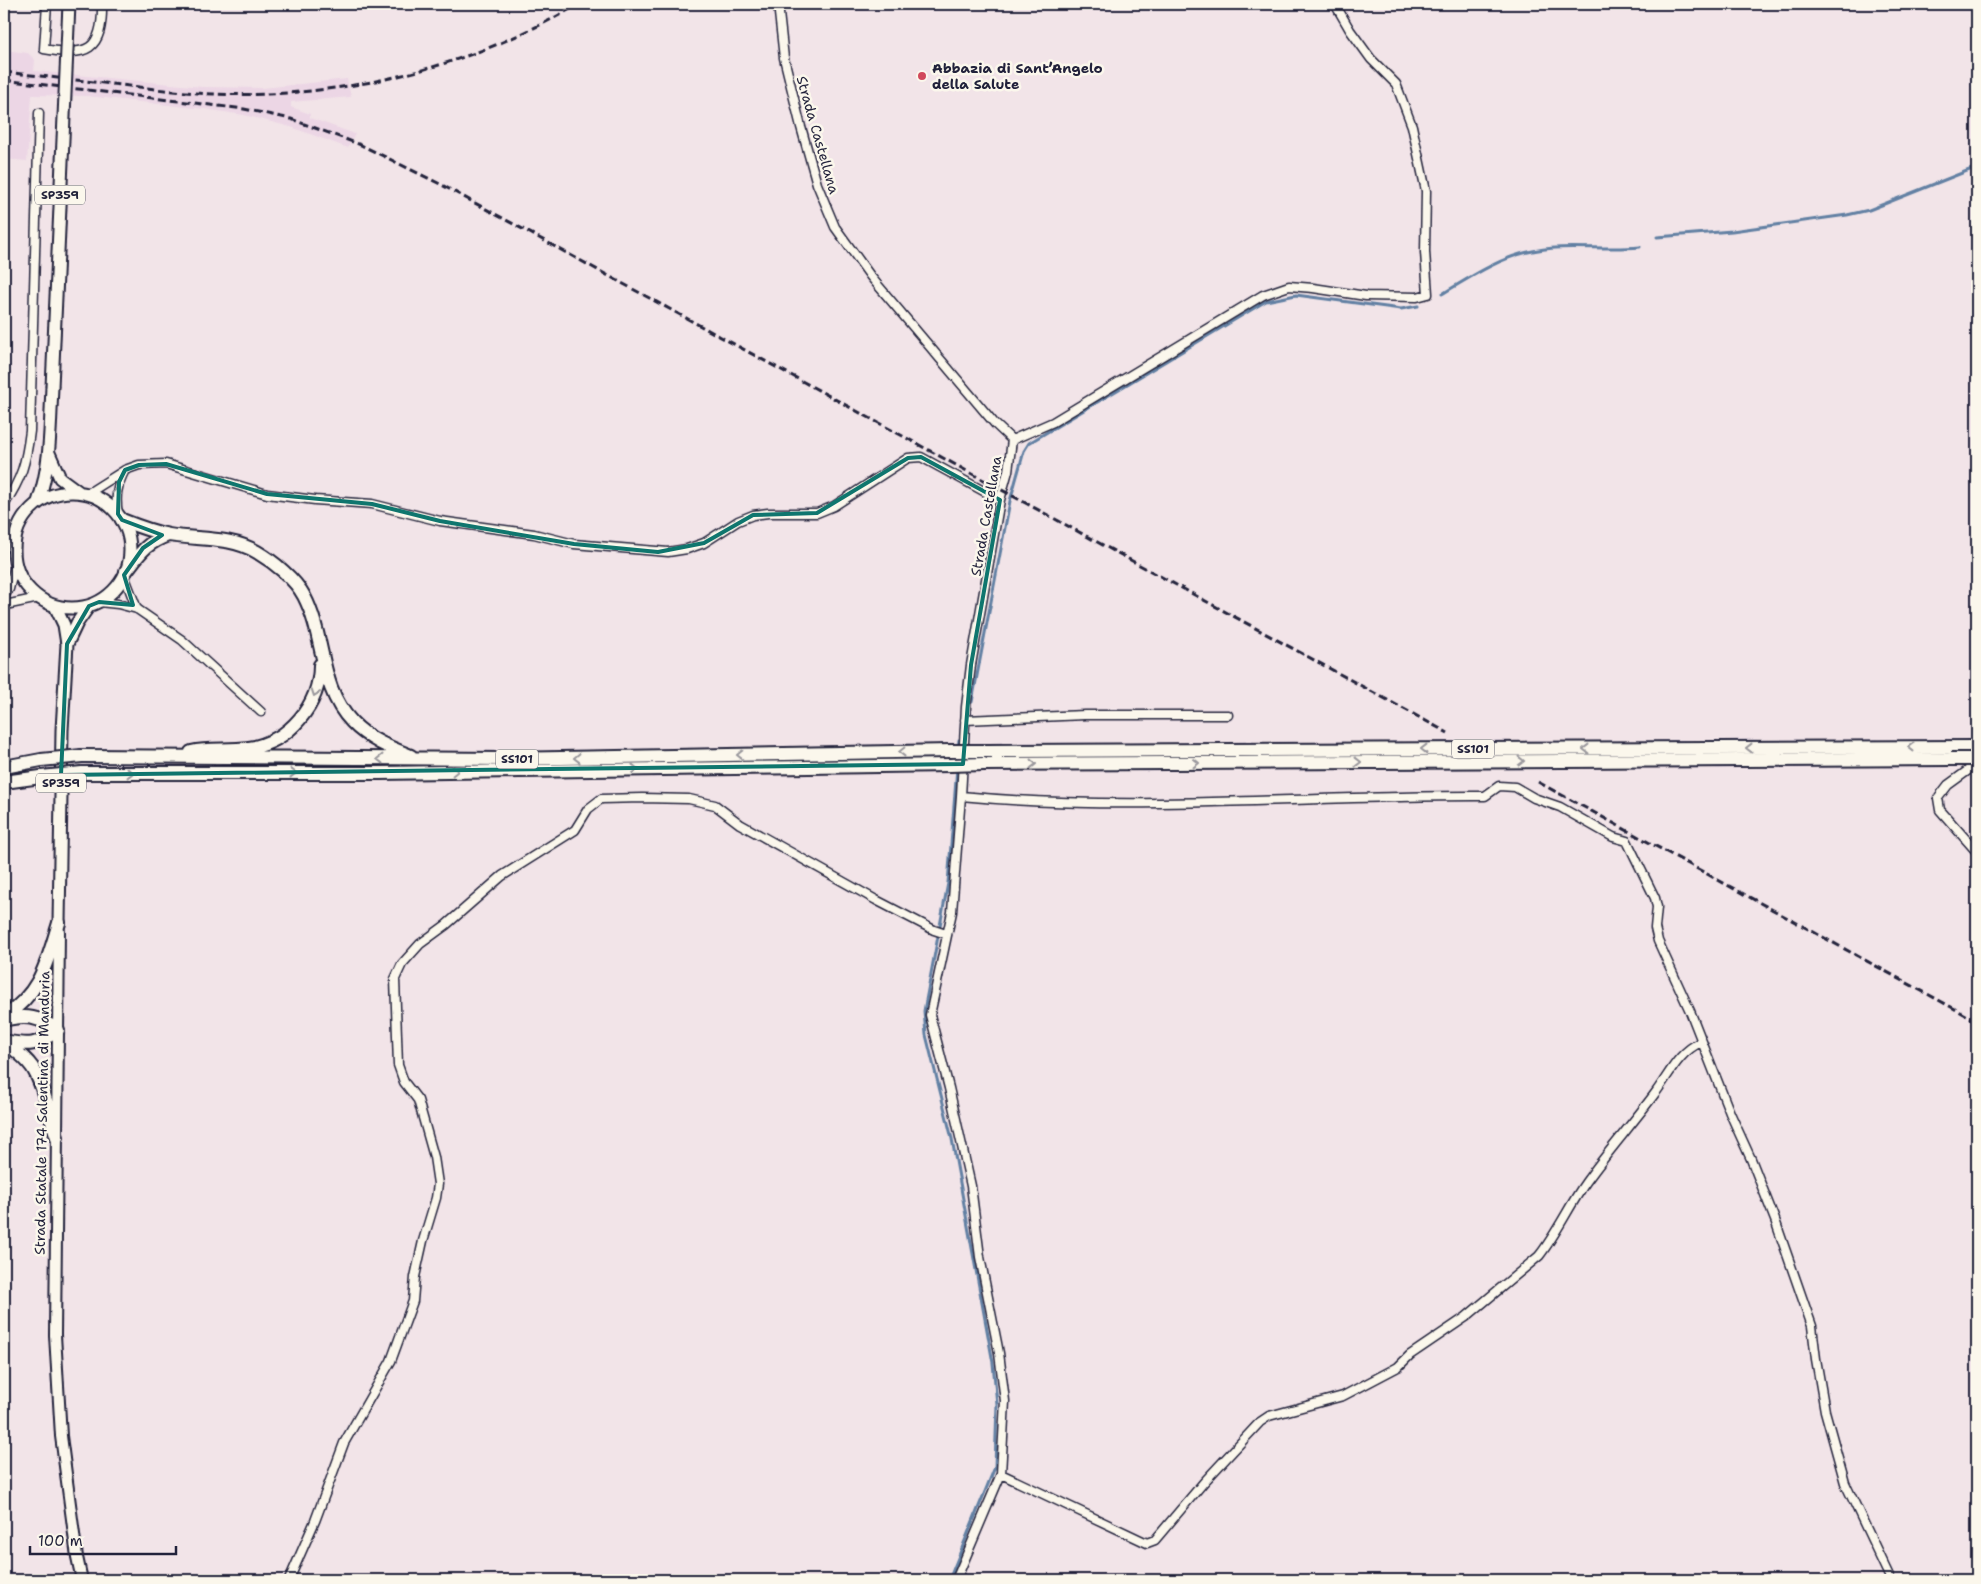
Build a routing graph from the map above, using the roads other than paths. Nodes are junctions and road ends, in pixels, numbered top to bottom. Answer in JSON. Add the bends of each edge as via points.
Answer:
{"nodes":[{"id":1,"x":48,"y":4,"type":"edge"},
{"id":2,"x":69,"y":4,"type":"edge"},
{"id":3,"x":102,"y":4,"type":"edge"},
{"id":4,"x":778,"y":4,"type":"edge"},
{"id":5,"x":1335,"y":4,"type":"edge"},
{"id":6,"x":39,"y":113,"type":"dead end"},
{"id":7,"x":1012,"y":440,"type":"junction"},
{"id":8,"x":49,"y":453,"type":"junction"},
{"id":9,"x":125,"y":470,"type":"junction"},
{"id":10,"x":83,"y":493,"type":"junction"},
{"id":11,"x":1000,"y":500,"type":"junction"},
{"id":12,"x":38,"y":502,"type":"junction"},
{"id":13,"x":4,"y":505,"type":"edge"},
{"id":14,"x":120,"y":517,"type":"junction"},
{"id":15,"x":168,"y":535,"type":"junction"},
{"id":16,"x":15,"y":565,"type":"junction"},
{"id":17,"x":125,"y":573,"type":"junction"},
{"id":18,"x":4,"y":596,"type":"edge"},
{"id":19,"x":39,"y":598,"type":"junction"},
{"id":20,"x":94,"y":604,"type":"junction"},
{"id":21,"x":55,"y":606,"type":"junction"},
{"id":22,"x":4,"y":608,"type":"edge"},
{"id":23,"x":137,"y":609,"type":"junction"},
{"id":24,"x":68,"y":644,"type":"junction"},
{"id":25,"x":320,"y":645,"type":"junction"},
{"id":26,"x":261,"y":712,"type":"dead end"},
{"id":27,"x":1228,"y":715,"type":"dead end"},
{"id":28,"x":965,"y":720,"type":"junction"},
{"id":29,"x":1977,"y":747,"type":"edge"},
{"id":30,"x":167,"y":758,"type":"junction"},
{"id":31,"x":986,"y":758,"type":"junction"},
{"id":32,"x":418,"y":759,"type":"junction"},
{"id":33,"x":1977,"y":759,"type":"edge"},
{"id":34,"x":4,"y":767,"type":"edge"},
{"id":35,"x":4,"y":782,"type":"edge"},
{"id":36,"x":961,"y":796,"type":"junction"},
{"id":37,"x":1977,"y":852,"type":"edge"},
{"id":38,"x":59,"y":923,"type":"junction"},
{"id":39,"x":946,"y":934,"type":"junction"},
{"id":40,"x":4,"y":1019,"type":"edge"},
{"id":41,"x":58,"y":1030,"type":"junction"},
{"id":42,"x":4,"y":1041,"type":"edge"},
{"id":43,"x":1701,"y":1042,"type":"junction"},
{"id":44,"x":57,"y":1137,"type":"junction"},
{"id":45,"x":1001,"y":1474,"type":"junction"},
{"id":46,"x":82,"y":1580,"type":"edge"},
{"id":47,"x":288,"y":1580,"type":"edge"},
{"id":48,"x":956,"y":1580,"type":"edge"},
{"id":49,"x":1891,"y":1580,"type":"edge"}],
"edges":[{"from":1,"to":3,"type":"street","via":[[44,49],[74,53],[88,49],[98,37],[103,19]]},
{"from":2,"to":8,"type":"main road","number":"SP359","bridge":true},
{"from":4,"to":7,"type":"street","name":"Strada Castellana","via":[[784,58],[800,127],[817,184],[835,227],[903,316]]},
{"from":5,"to":7,"type":"street","via":[[1371,59],[1396,84],[1412,126],[1426,191],[1428,294],[1417,297],[1366,296],[1290,286],[1263,294],[1053,422]]},
{"from":6,"to":13,"type":"street","via":[[30,431],[18,483]]},
{"from":7,"to":11,"type":"street","name":"Strada Castellana"},
{"from":8,"to":10,"type":"main road","number":"SP359","via":[[60,478]]},
{"from":8,"to":12,"type":"main road","number":"SP359"},
{"from":9,"to":10,"type":"street"},
{"from":9,"to":11,"type":"street","via":[[139,465],[166,464],[267,494],[372,504],[574,544],[658,552],[688,549],[704,543],[753,515],[817,513],[834,506],[908,458],[922,457]]},
{"from":14,"to":9,"type":"street","one_way":true,"via":[[115,499]]},
{"from":10,"to":12,"type":"main road","via":[[58,494]]},
{"from":10,"to":14,"type":"main road","via":[[107,504]]},
{"from":11,"to":28,"type":"street","name":"Strada Castellana","via":[[971,665]]},
{"from":12,"to":16,"type":"main road","via":[[27,512],[14,537]]},
{"from":14,"to":15,"type":"highway"},
{"from":14,"to":17,"type":"main road","via":[[130,550]]},
{"from":15,"to":17,"type":"highway","via":[[143,548]]},
{"from":15,"to":25,"type":"highway","via":[[232,542],[257,552],[286,575],[303,595]]},
{"from":16,"to":18,"type":"street"},
{"from":16,"to":19,"type":"main road","via":[[24,584]]},
{"from":17,"to":20,"type":"main road","via":[[118,586]]},
{"from":17,"to":23,"type":"street"},
{"from":19,"to":21,"type":"main road"},
{"from":19,"to":22,"type":"street"},
{"from":20,"to":21,"type":"main road","via":[[72,608]]},
{"from":20,"to":23,"type":"street"},
{"from":20,"to":24,"type":"main road","name":"Strada Statale 174 Salentina di Manduria","number":"SP359","via":[[77,623]]},
{"from":21,"to":24,"type":"main road","name":"Strada Statale 174 Salentina di Manduria","number":"SP359"},
{"from":23,"to":26,"type":"street","via":[[182,640]]},
{"from":24,"to":38,"type":"main road","name":"Strada Statale 174 Salentina di Manduria","number":"SP359","via":[[62,730]]},
{"from":25,"to":30,"type":"highway","one_way":true,"via":[[320,679],[311,703],[298,723],[276,739],[249,748],[203,749]]},
{"from":25,"to":32,"type":"highway","via":[[328,684],[352,722],[373,739]]},
{"from":27,"to":28,"type":"street","via":[[1085,715]]},
{"from":28,"to":36,"type":"street","name":"Strada Castellana"},
{"from":29,"to":31,"type":"highway","number":"SS101","one_way":true},
{"from":32,"to":30,"type":"highway","number":"SS101","one_way":true},
{"from":30,"to":34,"type":"highway","number":"SS101","bridge":true,"via":[[82,756]]},
{"from":31,"to":32,"type":"highway","number":"SS101","one_way":true,"bridge":true,"via":[[951,751]]},
{"from":31,"to":33,"type":"highway","number":"SS101","one_way":true,"bridge":true},
{"from":35,"to":31,"type":"highway","number":"SS101","one_way":true,"bridge":true,"via":[[82,773],[380,773],[950,765]]},
{"from":33,"to":37,"type":"street","via":[[1970,769],[1948,784],[1938,798],[1940,810]]},
{"from":36,"to":39,"type":"street","name":"Strada Castellana","via":[[952,912]]},
{"from":36,"to":43,"type":"street","via":[[1096,803],[1209,802],[1484,796],[1499,786],[1515,787],[1627,841],[1654,898],[1658,941]]},
{"from":38,"to":40,"type":"highway","via":[[42,978],[20,1006]]},
{"from":38,"to":41,"type":"main road","name":"Strada Statale 174 Salentina di Manduria","number":"SP359"},
{"from":39,"to":45,"type":"street","name":"Strada Castellana","via":[[930,1015],[971,1186],[980,1257],[999,1354],[1005,1400]]},
{"from":39,"to":47,"type":"street","via":[[740,824],[715,805],[689,799],[642,798],[601,799],[588,809],[575,830],[502,876],[420,944],[402,964],[395,979],[398,1065],[404,1082],[418,1100],[434,1157],[438,1184],[436,1198],[417,1268],[413,1301],[391,1361],[344,1443]]},
{"from":40,"to":41,"type":"highway","via":[[36,1017]]},
{"from":41,"to":42,"type":"highway","via":[[33,1045]]},
{"from":41,"to":44,"type":"main road","name":"Strada Statale 174 Salentina di Manduria","number":"SP359"},
{"from":42,"to":44,"type":"highway","via":[[32,1068],[42,1088]]},
{"from":43,"to":45,"type":"street","via":[[1690,1047],[1677,1060],[1570,1205],[1539,1256],[1466,1317],[1410,1355],[1398,1367],[1343,1396],[1269,1416],[1260,1422],[1155,1540],[1147,1543]]},
{"from":43,"to":49,"type":"street","via":[[1775,1220],[1812,1326],[1825,1412],[1845,1483]]},
{"from":44,"to":46,"type":"main road","name":"Strada Statale 174 Salentina di Manduria","number":"SP359","via":[[56,1353],[60,1436]]},
{"from":45,"to":48,"type":"street","name":"Strada Castellana"}]}
